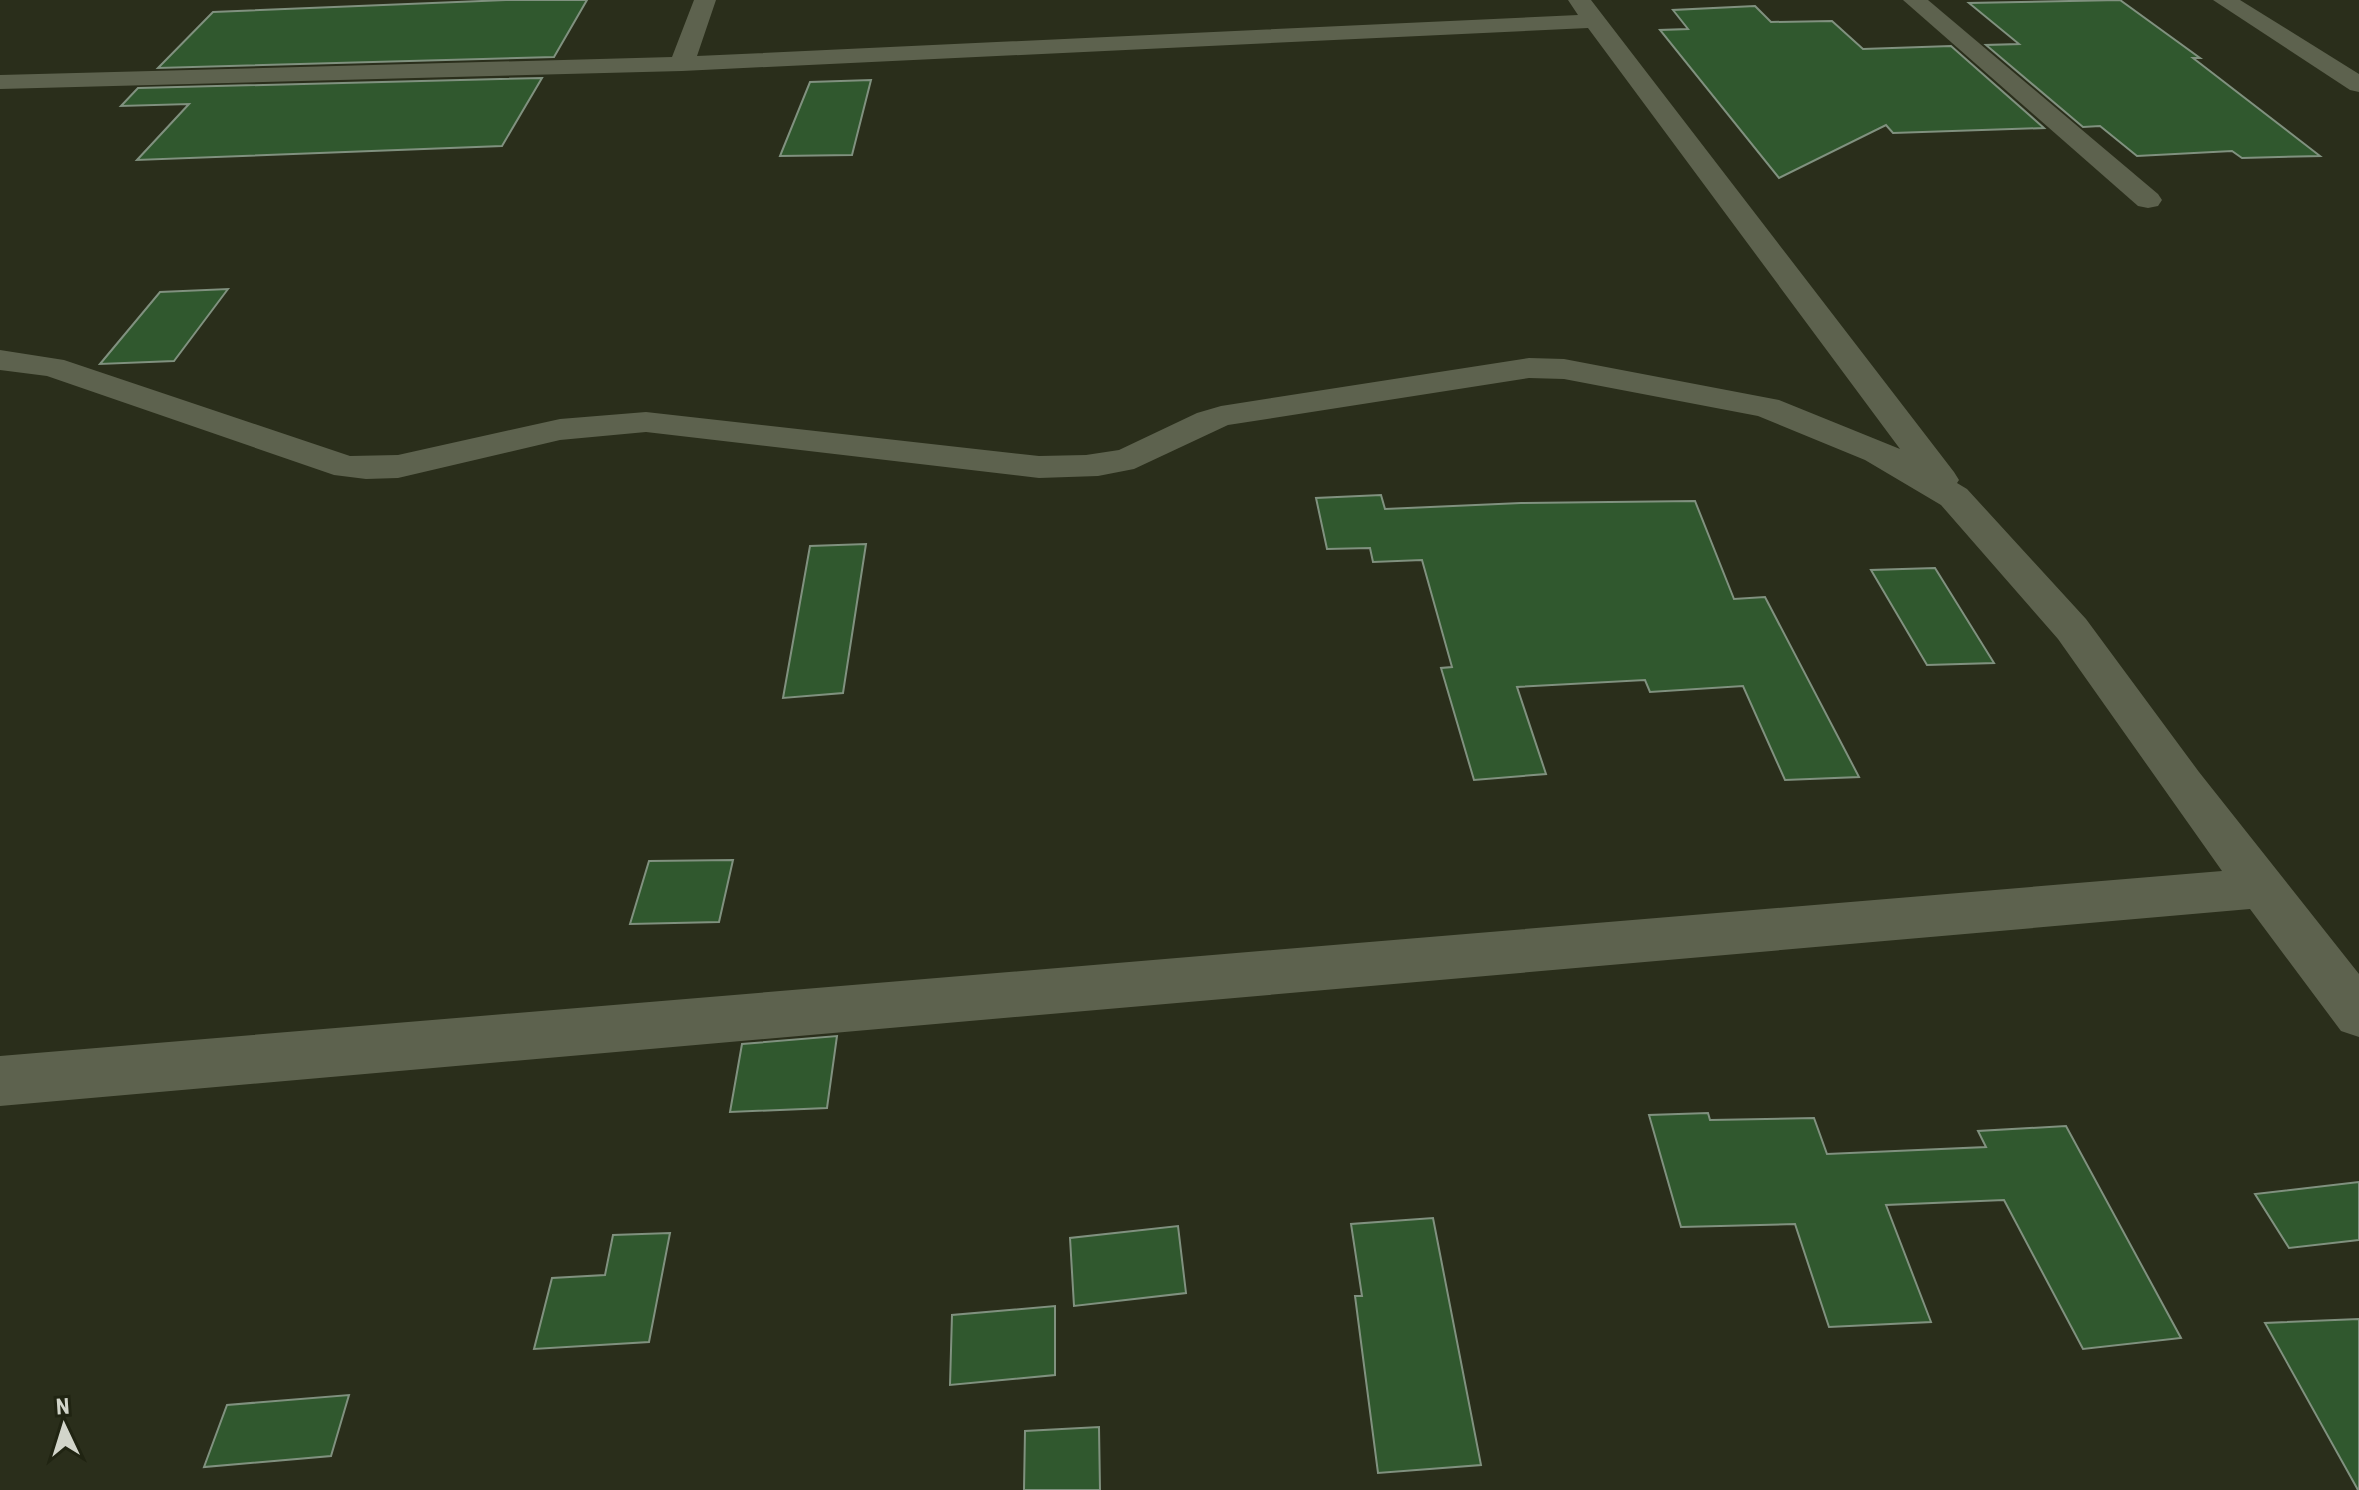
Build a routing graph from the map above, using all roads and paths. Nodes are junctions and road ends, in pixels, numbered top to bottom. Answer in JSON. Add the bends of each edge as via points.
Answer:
{"nodes":[{"id":1,"x":705,"y":0,"type":"edge"},
{"id":2,"x":1914,"y":0,"type":"edge"},
{"id":3,"x":2224,"y":0,"type":"edge"},
{"id":4,"x":1586,"y":10,"type":"edge"},
{"id":5,"x":682,"y":64,"type":"junction"},
{"id":6,"x":0,"y":82,"type":"edge"},
{"id":7,"x":2359,"y":85,"type":"edge"},
{"id":8,"x":2148,"y":200,"type":"dead end"},
{"id":9,"x":0,"y":360,"type":"edge"},
{"id":10,"x":1954,"y":497,"type":"junction"},
{"id":11,"x":2263,"y":888,"type":"junction"},
{"id":12,"x":2359,"y":1014,"type":"edge"},
{"id":13,"x":0,"y":1081,"type":"edge"}],
"edges":[{"from":1,"to":5,"type":"street"},
{"from":2,"to":8,"type":"street"},
{"from":3,"to":7,"type":"street"},
{"from":4,"to":5,"type":"street"},
{"from":4,"to":10,"type":"street"},
{"from":5,"to":6,"type":"street"},
{"from":9,"to":10,"type":"street","via":[[52,367],[347,467],[383,470],[603,421],[1039,467],[1094,464],[1131,458],[1190,427],[1250,410],[1529,368],[1564,369],[1767,407],[1878,452]]},
{"from":10,"to":11,"type":"street","via":[[2072,629]]},
{"from":11,"to":12,"type":"street"},
{"from":11,"to":13,"type":"street"}]}
